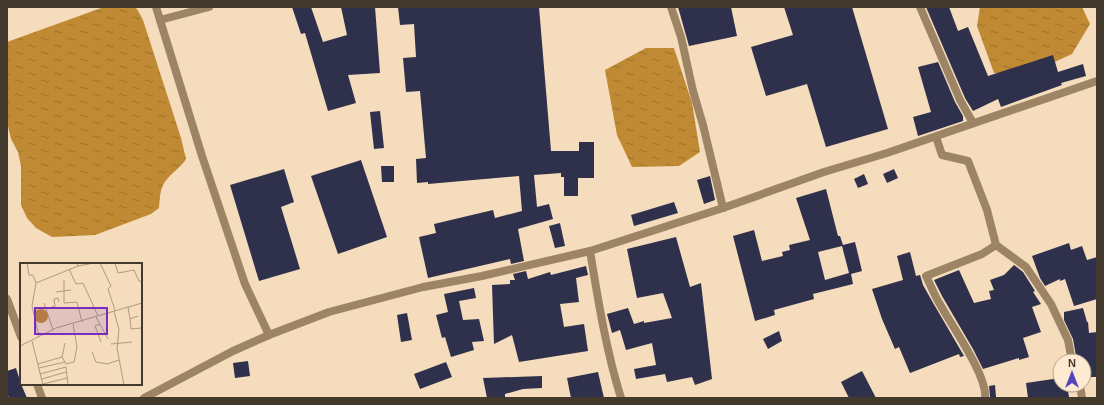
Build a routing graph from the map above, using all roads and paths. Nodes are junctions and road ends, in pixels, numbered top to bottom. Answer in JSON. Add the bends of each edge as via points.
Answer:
{"nodes":[{"id":1,"x":156,"y":7,"type":"edge"},
{"id":2,"x":209,"y":7,"type":"edge"},
{"id":3,"x":671,"y":7,"type":"edge"},
{"id":4,"x":920,"y":7,"type":"edge"},
{"id":5,"x":160,"y":20,"type":"junction"},
{"id":6,"x":1097,"y":81,"type":"edge"},
{"id":7,"x":972,"y":123,"type":"junction"},
{"id":8,"x":936,"y":137,"type":"junction"},
{"id":9,"x":723,"y":208,"type":"junction"},
{"id":10,"x":996,"y":245,"type":"junction"},
{"id":11,"x":590,"y":251,"type":"junction"},
{"id":12,"x":7,"y":299,"type":"edge"},
{"id":13,"x":20,"y":334,"type":"edge"},
{"id":14,"x":269,"y":335,"type":"junction"},
{"id":15,"x":1070,"y":353,"type":"edge"},
{"id":16,"x":37,"y":385,"type":"edge"},
{"id":17,"x":42,"y":398,"type":"edge"},
{"id":18,"x":144,"y":398,"type":"edge"},
{"id":19,"x":621,"y":398,"type":"edge"},
{"id":20,"x":985,"y":398,"type":"edge"}],
"edges":[{"from":1,"to":5,"type":"street"},
{"from":2,"to":5,"type":"street"},
{"from":3,"to":9,"type":"street","via":[[681,37]]},
{"from":4,"to":7,"type":"street"},
{"from":5,"to":14,"type":"street","via":[[245,284]]},
{"from":6,"to":7,"type":"street"},
{"from":7,"to":8,"type":"street"},
{"from":8,"to":9,"type":"street","via":[[824,172]]},
{"from":8,"to":10,"type":"street","via":[[942,155],[968,161]]},
{"from":9,"to":11,"type":"street"},
{"from":10,"to":15,"type":"street","via":[[1026,267],[1051,304],[1068,340]]},
{"from":10,"to":20,"type":"street","via":[[982,254],[926,276],[979,373],[986,393]]},
{"from":11,"to":14,"type":"street","via":[[423,287],[329,312]]},
{"from":11,"to":19,"type":"street","via":[[611,367]]},
{"from":12,"to":13,"type":"street"},
{"from":14,"to":18,"type":"street"},
{"from":16,"to":17,"type":"street"}]}
